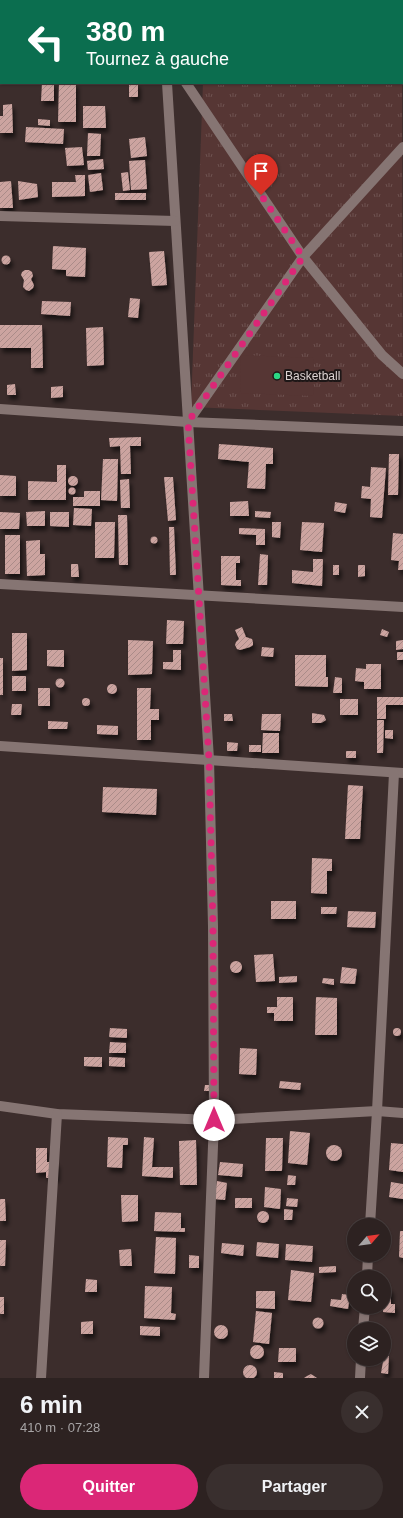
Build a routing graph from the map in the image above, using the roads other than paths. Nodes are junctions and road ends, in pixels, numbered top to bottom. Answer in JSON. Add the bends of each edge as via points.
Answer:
{"nodes":[{"id":1,"x":167,"y":84,"type":"edge"},
{"id":2,"x":187,"y":84,"type":"edge"},
{"id":3,"x":403,"y":147,"type":"edge"},
{"id":4,"x":0,"y":216,"type":"edge"},
{"id":5,"x":176,"y":221,"type":"junction"},
{"id":6,"x":303,"y":257,"type":"junction"},
{"id":7,"x":403,"y":374,"type":"edge"},
{"id":8,"x":0,"y":409,"type":"edge"},
{"id":9,"x":188,"y":422,"type":"junction"},
{"id":10,"x":403,"y":431,"type":"edge"},
{"id":11,"x":0,"y":584,"type":"edge"},
{"id":12,"x":199,"y":594,"type":"junction"},
{"id":13,"x":403,"y":607,"type":"edge"},
{"id":14,"x":0,"y":746,"type":"edge"},
{"id":15,"x":209,"y":759,"type":"junction"},
{"id":16,"x":399,"y":773,"type":"edge"},
{"id":17,"x":0,"y":1106,"type":"edge"},
{"id":18,"x":377,"y":1111,"type":"junction"},
{"id":19,"x":403,"y":1113,"type":"edge"},
{"id":20,"x":57,"y":1114,"type":"junction"},
{"id":21,"x":214,"y":1120,"type":"junction"},
{"id":22,"x":370,"y":1218,"type":"edge"},
{"id":23,"x":361,"y":1366,"type":"edge"},
{"id":24,"x":40,"y":1378,"type":"edge"},
{"id":25,"x":204,"y":1378,"type":"edge"},
{"id":26,"x":360,"y":1378,"type":"edge"}],
"edges":[{"from":1,"to":5,"type":"street"},
{"from":2,"to":6,"type":"street"},
{"from":3,"to":6,"type":"street"},
{"from":4,"to":5,"type":"street"},
{"from":5,"to":9,"type":"street"},
{"from":6,"to":7,"type":"street","via":[[382,355]]},
{"from":6,"to":9,"type":"street"},
{"from":8,"to":9,"type":"street"},
{"from":9,"to":10,"type":"street"},
{"from":9,"to":12,"type":"street"},
{"from":11,"to":12,"type":"street"},
{"from":12,"to":13,"type":"street"},
{"from":12,"to":15,"type":"street"},
{"from":14,"to":15,"type":"street"},
{"from":15,"to":16,"type":"street"},
{"from":15,"to":21,"type":"street"},
{"from":16,"to":18,"type":"street"},
{"from":17,"to":20,"type":"street"},
{"from":18,"to":19,"type":"street"},
{"from":18,"to":21,"type":"street"},
{"from":18,"to":22,"type":"street"},
{"from":20,"to":21,"type":"street"},
{"from":20,"to":24,"type":"street"},
{"from":21,"to":25,"type":"street"},
{"from":23,"to":26,"type":"street"}]}
